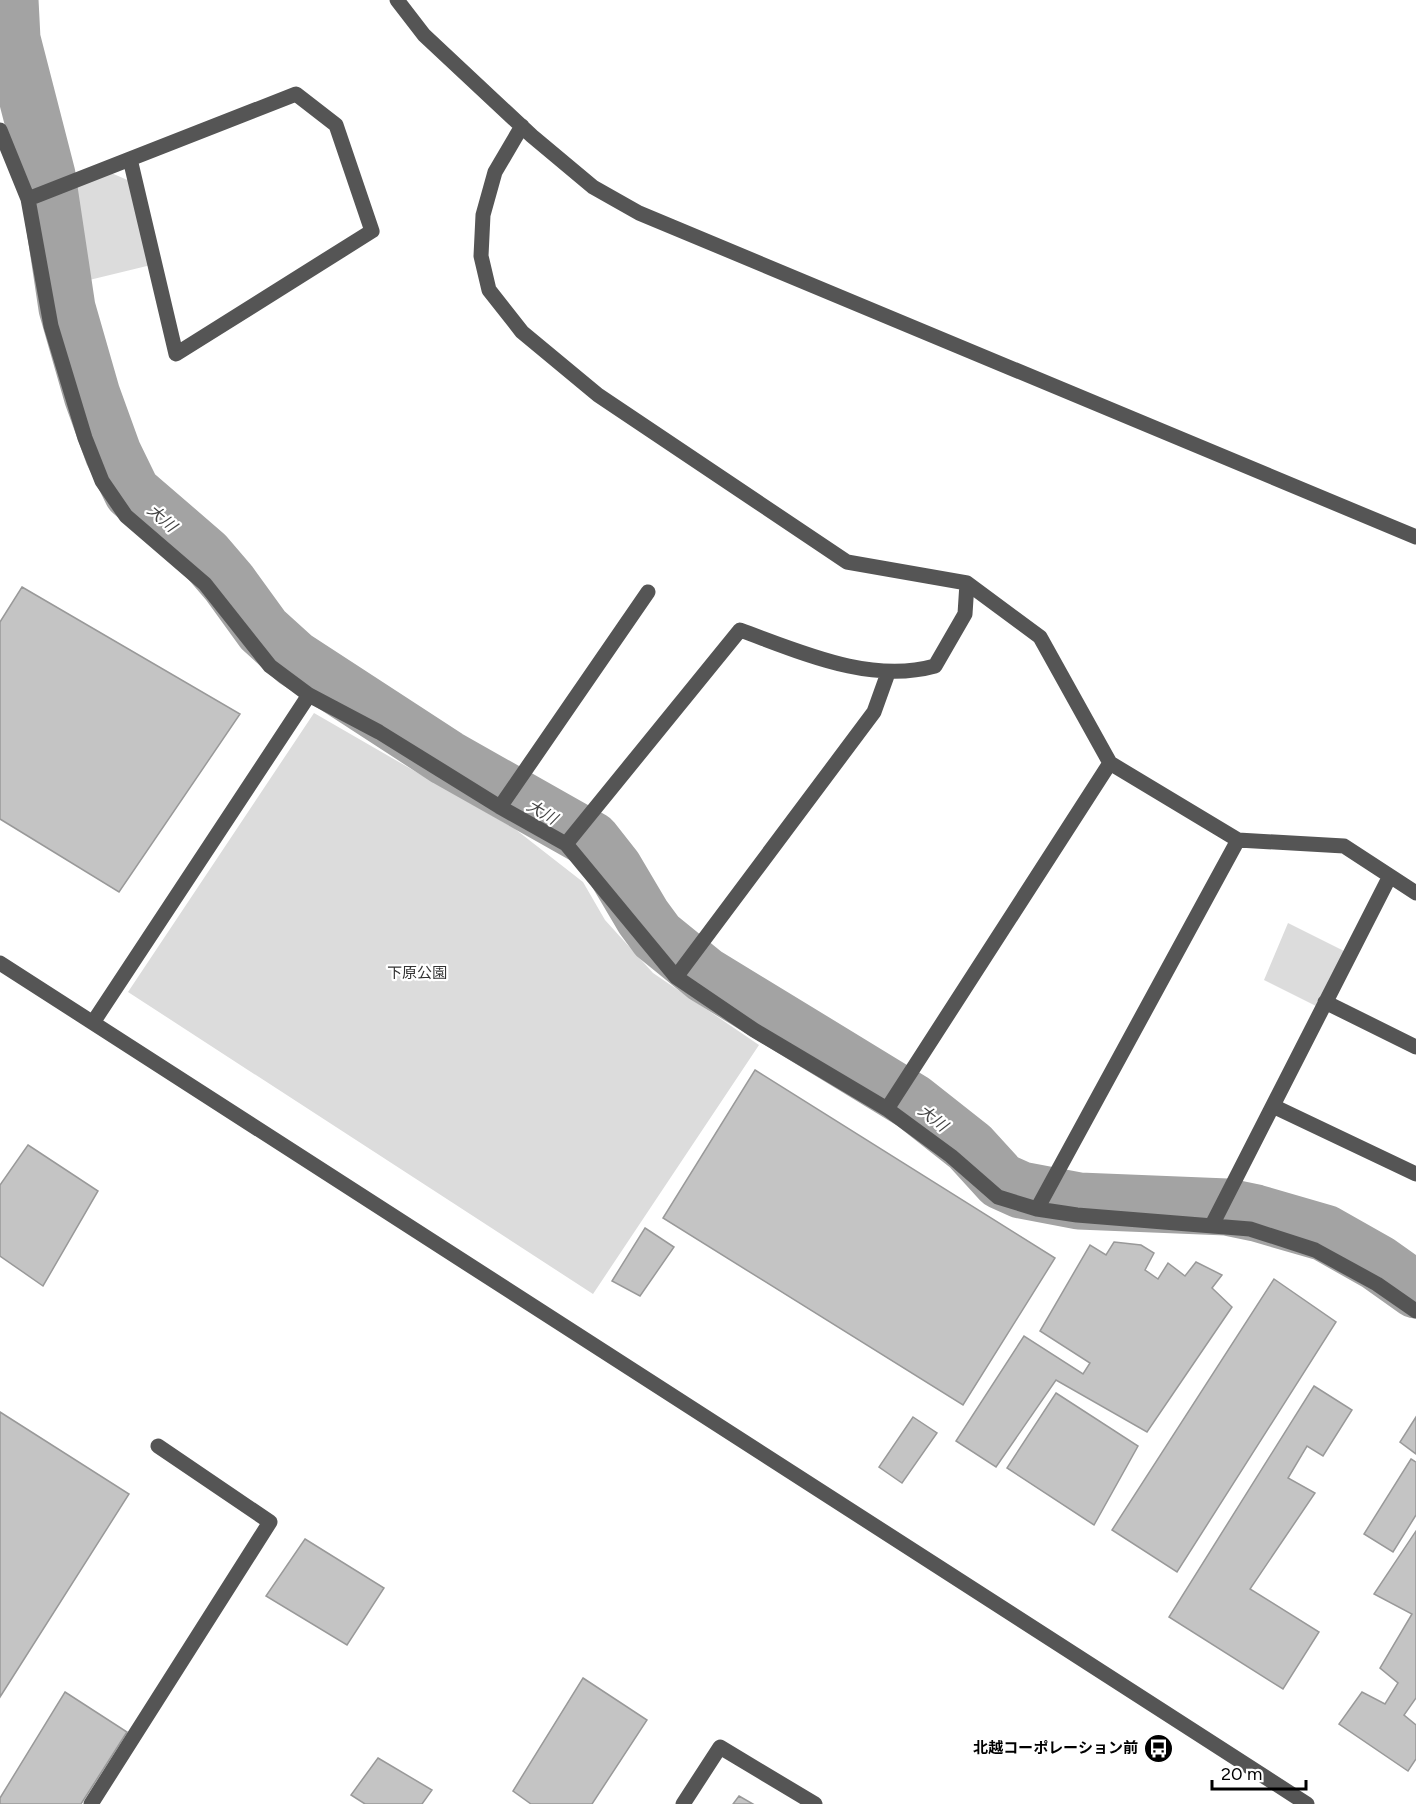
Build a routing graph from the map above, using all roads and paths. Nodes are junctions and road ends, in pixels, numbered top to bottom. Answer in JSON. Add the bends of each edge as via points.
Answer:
{"nodes":[{"id":1,"x":397,"y":0,"type":"edge"},
{"id":2,"x":522,"y":126,"type":"junction"},
{"id":3,"x":0,"y":130,"type":"edge"},
{"id":4,"x":130,"y":159,"type":"junction"},
{"id":5,"x":29,"y":198,"type":"junction"},
{"id":6,"x":1416,"y":537,"type":"edge"},
{"id":7,"x":967,"y":583,"type":"junction"},
{"id":8,"x":648,"y":592,"type":"dead end"},
{"id":9,"x":888,"y":673,"type":"junction"},
{"id":10,"x":309,"y":695,"type":"junction"},
{"id":11,"x":1110,"y":763,"type":"junction"},
{"id":12,"x":501,"y":807,"type":"junction"},
{"id":13,"x":1238,"y":840,"type":"junction"},
{"id":14,"x":566,"y":843,"type":"junction"},
{"id":15,"x":1390,"y":876,"type":"junction"},
{"id":16,"x":1416,"y":892,"type":"edge"},
{"id":17,"x":0,"y":963,"type":"edge"},
{"id":18,"x":677,"y":976,"type":"junction"},
{"id":19,"x":1325,"y":1002,"type":"junction"},
{"id":20,"x":94,"y":1021,"type":"junction"},
{"id":21,"x":1416,"y":1047,"type":"edge"},
{"id":22,"x":1273,"y":1106,"type":"junction"},
{"id":23,"x":888,"y":1107,"type":"junction"},
{"id":24,"x":1416,"y":1174,"type":"edge"},
{"id":25,"x":1038,"y":1208,"type":"junction"},
{"id":26,"x":1212,"y":1225,"type":"junction"},
{"id":27,"x":1416,"y":1311,"type":"edge"},
{"id":28,"x":158,"y":1446,"type":"dead end"},
{"id":29,"x":91,"y":1804,"type":"edge"},
{"id":30,"x":683,"y":1804,"type":"edge"},
{"id":31,"x":815,"y":1804,"type":"edge"},
{"id":32,"x":1306,"y":1804,"type":"edge"}],
"edges":[{"from":1,"to":2,"type":"street","via":[[424,35]]},
{"from":2,"to":6,"type":"street","via":[[593,187],[639,213]]},
{"from":2,"to":7,"type":"street","via":[[495,172],[483,215],[481,256],[489,290],[522,332],[598,395],[847,562]]},
{"from":3,"to":5,"type":"street"},
{"from":4,"to":4,"type":"street","via":[[296,94],[336,125],[372,231],[176,354]]},
{"from":4,"to":5,"type":"street"},
{"from":5,"to":10,"type":"street","via":[[51,326],[102,481],[126,516],[205,584],[270,666]]},
{"from":7,"to":9,"type":"street","via":[[965,614],[935,666]]},
{"from":7,"to":11,"type":"street","via":[[1040,638]]},
{"from":8,"to":12,"type":"street"},
{"from":9,"to":14,"type":"street","via":[[814,657],[740,630]]},
{"from":9,"to":18,"type":"street","via":[[874,712]]},
{"from":10,"to":12,"type":"street","via":[[379,732]]},
{"from":10,"to":20,"type":"street"},
{"from":11,"to":13,"type":"street"},
{"from":11,"to":23,"type":"street"},
{"from":12,"to":14,"type":"street"},
{"from":13,"to":15,"type":"street","via":[[1344,846]]},
{"from":13,"to":25,"type":"street"},
{"from":14,"to":18,"type":"street"},
{"from":15,"to":16,"type":"street"},
{"from":15,"to":19,"type":"street"},
{"from":17,"to":20,"type":"street"},
{"from":18,"to":23,"type":"street","via":[[754,1030]]},
{"from":19,"to":21,"type":"street"},
{"from":19,"to":22,"type":"street"},
{"from":20,"to":32,"type":"street"},
{"from":22,"to":24,"type":"street"},
{"from":22,"to":26,"type":"street"},
{"from":23,"to":25,"type":"street","via":[[999,1197]]},
{"from":25,"to":26,"type":"street","via":[[1077,1215]]},
{"from":26,"to":27,"type":"street","via":[[1250,1229],[1315,1250]]},
{"from":28,"to":29,"type":"street","via":[[270,1522]]},
{"from":30,"to":31,"type":"street","via":[[720,1746]]}]}
